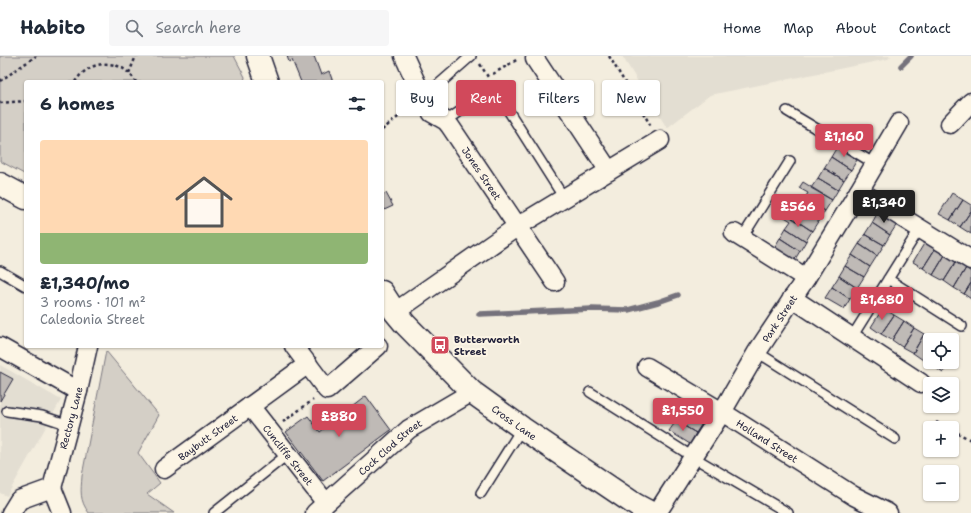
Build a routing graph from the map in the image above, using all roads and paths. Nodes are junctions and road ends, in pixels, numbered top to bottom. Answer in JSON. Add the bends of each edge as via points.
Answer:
{"nodes":[{"id":1,"x":36,"y":56,"type":"edge"},
{"id":2,"x":136,"y":56,"type":"edge"},
{"id":3,"x":258,"y":56,"type":"edge"},
{"id":4,"x":404,"y":56,"type":"edge"},
{"id":5,"x":609,"y":56,"type":"edge"},
{"id":6,"x":529,"y":58,"type":"edge"},
{"id":7,"x":475,"y":59,"type":"edge"},
{"id":8,"x":129,"y":73,"type":"junction"},
{"id":9,"x":487,"y":77,"type":"junction"},
{"id":10,"x":77,"y":80,"type":"edge"},
{"id":11,"x":134,"y":80,"type":"edge"},
{"id":12,"x":266,"y":80,"type":"edge"},
{"id":13,"x":415,"y":80,"type":"edge"},
{"id":14,"x":447,"y":80,"type":"edge"},
{"id":15,"x":489,"y":80,"type":"edge"},
{"id":16,"x":0,"y":81,"type":"edge"},
{"id":17,"x":24,"y":101,"type":"edge"},
{"id":18,"x":971,"y":102,"type":"edge"},
{"id":19,"x":0,"y":103,"type":"edge"},
{"id":20,"x":787,"y":111,"type":"dead end"},
{"id":21,"x":456,"y":114,"type":"edge"},
{"id":22,"x":400,"y":116,"type":"edge"},
{"id":23,"x":437,"y":116,"type":"edge"},
{"id":24,"x":512,"y":116,"type":"edge"},
{"id":25,"x":446,"y":121,"type":"junction"},
{"id":26,"x":899,"y":123,"type":"dead end"},
{"id":27,"x":950,"y":124,"type":"dead end"},
{"id":28,"x":384,"y":128,"type":"edge"},
{"id":29,"x":660,"y":140,"type":"joint"},
{"id":30,"x":790,"y":162,"type":"dead end"},
{"id":31,"x":875,"y":164,"type":"junction"},
{"id":32,"x":609,"y":171,"type":"junction"},
{"id":33,"x":0,"y":184,"type":"edge"},
{"id":34,"x":859,"y":191,"type":"junction"},
{"id":35,"x":24,"y":197,"type":"edge"},
{"id":36,"x":564,"y":198,"type":"junction"},
{"id":37,"x":518,"y":226,"type":"junction"},
{"id":38,"x":920,"y":228,"type":"junction"},
{"id":39,"x":738,"y":235,"type":"joint"},
{"id":40,"x":971,"y":260,"type":"edge"},
{"id":41,"x":0,"y":270,"type":"edge"},
{"id":42,"x":806,"y":278,"type":"junction"},
{"id":43,"x":888,"y":278,"type":"junction"},
{"id":44,"x":555,"y":282,"type":"dead end"},
{"id":45,"x":24,"y":285,"type":"edge"},
{"id":46,"x":384,"y":295,"type":"edge"},
{"id":47,"x":792,"y":298,"type":"junction"},
{"id":48,"x":395,"y":312,"type":"junction"},
{"id":49,"x":962,"y":326,"type":"dead end"},
{"id":50,"x":852,"y":337,"type":"junction"},
{"id":51,"x":0,"y":347,"type":"edge"},
{"id":52,"x":88,"y":348,"type":"edge"},
{"id":53,"x":296,"y":348,"type":"edge"},
{"id":54,"x":376,"y":348,"type":"edge"},
{"id":55,"x":757,"y":352,"type":"junction"},
{"id":56,"x":308,"y":364,"type":"junction"},
{"id":57,"x":647,"y":367,"type":"dead end"},
{"id":58,"x":921,"y":383,"type":"dead end"},
{"id":59,"x":328,"y":390,"type":"junction"},
{"id":60,"x":78,"y":391,"type":"junction"},
{"id":61,"x":472,"y":392,"type":"junction"},
{"id":62,"x":590,"y":392,"type":"dead end"},
{"id":63,"x":250,"y":406,"type":"junction"},
{"id":64,"x":7,"y":411,"type":"dead end"},
{"id":65,"x":722,"y":412,"type":"junction"},
{"id":66,"x":68,"y":425,"type":"junction"},
{"id":67,"x":522,"y":428,"type":"junction"},
{"id":68,"x":270,"y":431,"type":"junction"},
{"id":69,"x":959,"y":434,"type":"edge"},
{"id":70,"x":894,"y":439,"type":"dead end"},
{"id":71,"x":971,"y":440,"type":"edge"},
{"id":72,"x":288,"y":454,"type":"junction"},
{"id":73,"x":693,"y":457,"type":"junction"},
{"id":74,"x":164,"y":468,"type":"dead end"},
{"id":75,"x":52,"y":488,"type":"junction"},
{"id":76,"x":482,"y":493,"type":"dead end"},
{"id":77,"x":320,"y":508,"type":"edge"},
{"id":78,"x":639,"y":510,"type":"edge"},
{"id":79,"x":11,"y":513,"type":"edge"},
{"id":80,"x":62,"y":513,"type":"edge"},
{"id":81,"x":214,"y":513,"type":"edge"},
{"id":82,"x":657,"y":513,"type":"edge"},
{"id":83,"x":788,"y":513,"type":"edge"},
{"id":84,"x":888,"y":513,"type":"edge"}],
"edges":[{"from":1,"to":16,"type":"path"},
{"from":2,"to":8,"type":"path"},
{"from":3,"to":12,"type":"main road"},
{"from":4,"to":13,"type":"street"},
{"from":5,"to":29,"type":"path"},
{"from":6,"to":9,"type":"path"},
{"from":6,"to":32,"type":"street"},
{"from":7,"to":9,"type":"path"},
{"from":7,"to":14,"type":"lane"},
{"from":8,"to":10,"type":"path","via":[[120,66],[109,63],[97,64],[78,76]]},
{"from":8,"to":11,"type":"path"},
{"from":9,"to":15,"type":"path"},
{"from":17,"to":19,"type":"path"},
{"from":18,"to":27,"type":"street"},
{"from":20,"to":31,"type":"lane"},
{"from":21,"to":25,"type":"lane"},
{"from":22,"to":28,"type":"path"},
{"from":23,"to":25,"type":"street"},
{"from":24,"to":36,"type":"lane"},
{"from":25,"to":37,"type":"street","name":"Jones Street"},
{"from":26,"to":31,"type":"street","name":"Park Street"},
{"from":29,"to":32,"type":"street"},
{"from":30,"to":39,"type":"lane"},
{"from":31,"to":34,"type":"street","name":"Park Street"},
{"from":32,"to":36,"type":"street"},
{"from":33,"to":35,"type":"main road"},
{"from":34,"to":38,"type":"street"},
{"from":34,"to":42,"type":"street","name":"Park Street"},
{"from":36,"to":37,"type":"street"},
{"from":37,"to":44,"type":"street","name":"Jones Street"},
{"from":37,"to":48,"type":"street"},
{"from":38,"to":40,"type":"street"},
{"from":38,"to":43,"type":"lane"},
{"from":39,"to":42,"type":"street"},
{"from":41,"to":45,"type":"lane"},
{"from":42,"to":47,"type":"street","name":"Park Street"},
{"from":43,"to":49,"type":"lane"},
{"from":43,"to":50,"type":"lane"},
{"from":46,"to":48,"type":"main road","name":"Cross Lane"},
{"from":47,"to":50,"type":"street"},
{"from":47,"to":55,"type":"street","name":"Park Street"},
{"from":48,"to":61,"type":"main road","name":"Cross Lane"},
{"from":50,"to":58,"type":"street"},
{"from":51,"to":60,"type":"street"},
{"from":52,"to":60,"type":"street","name":"Rectory Lane"},
{"from":53,"to":56,"type":"street"},
{"from":54,"to":59,"type":"street"},
{"from":55,"to":65,"type":"street","name":"Park Street"},
{"from":55,"to":70,"type":"lane"},
{"from":56,"to":59,"type":"street"},
{"from":56,"to":63,"type":"street","name":"Baybutt Street"},
{"from":57,"to":65,"type":"street","name":"Holland Street"},
{"from":59,"to":68,"type":"path"},
{"from":60,"to":66,"type":"street","name":"Rectory Lane"},
{"from":61,"to":67,"type":"main road","name":"Cross Lane"},
{"from":61,"to":77,"type":"street","name":"Cock Clod Street","via":[[409,429]]},
{"from":62,"to":73,"type":"lane"},
{"from":63,"to":68,"type":"street","name":"Cuncliffe Street"},
{"from":63,"to":74,"type":"street","name":"Baybutt Street"},
{"from":64,"to":66,"type":"lane","via":[[42,416]]},
{"from":65,"to":73,"type":"street","name":"Park Street"},
{"from":65,"to":84,"type":"street","name":"Holland Street","via":[[854,496]]},
{"from":66,"to":75,"type":"street","name":"Rectory Lane"},
{"from":67,"to":76,"type":"lane"},
{"from":67,"to":78,"type":"main road","name":"Cross Lane"},
{"from":68,"to":72,"type":"street","name":"Cuncliffe Street"},
{"from":69,"to":71,"type":"path"},
{"from":72,"to":77,"type":"street","name":"Cuncliffe Street"},
{"from":72,"to":81,"type":"lane"},
{"from":73,"to":82,"type":"street","name":"Park Street"},
{"from":73,"to":83,"type":"lane"},
{"from":75,"to":79,"type":"street","via":[[19,500]]},
{"from":75,"to":80,"type":"street"}]}
